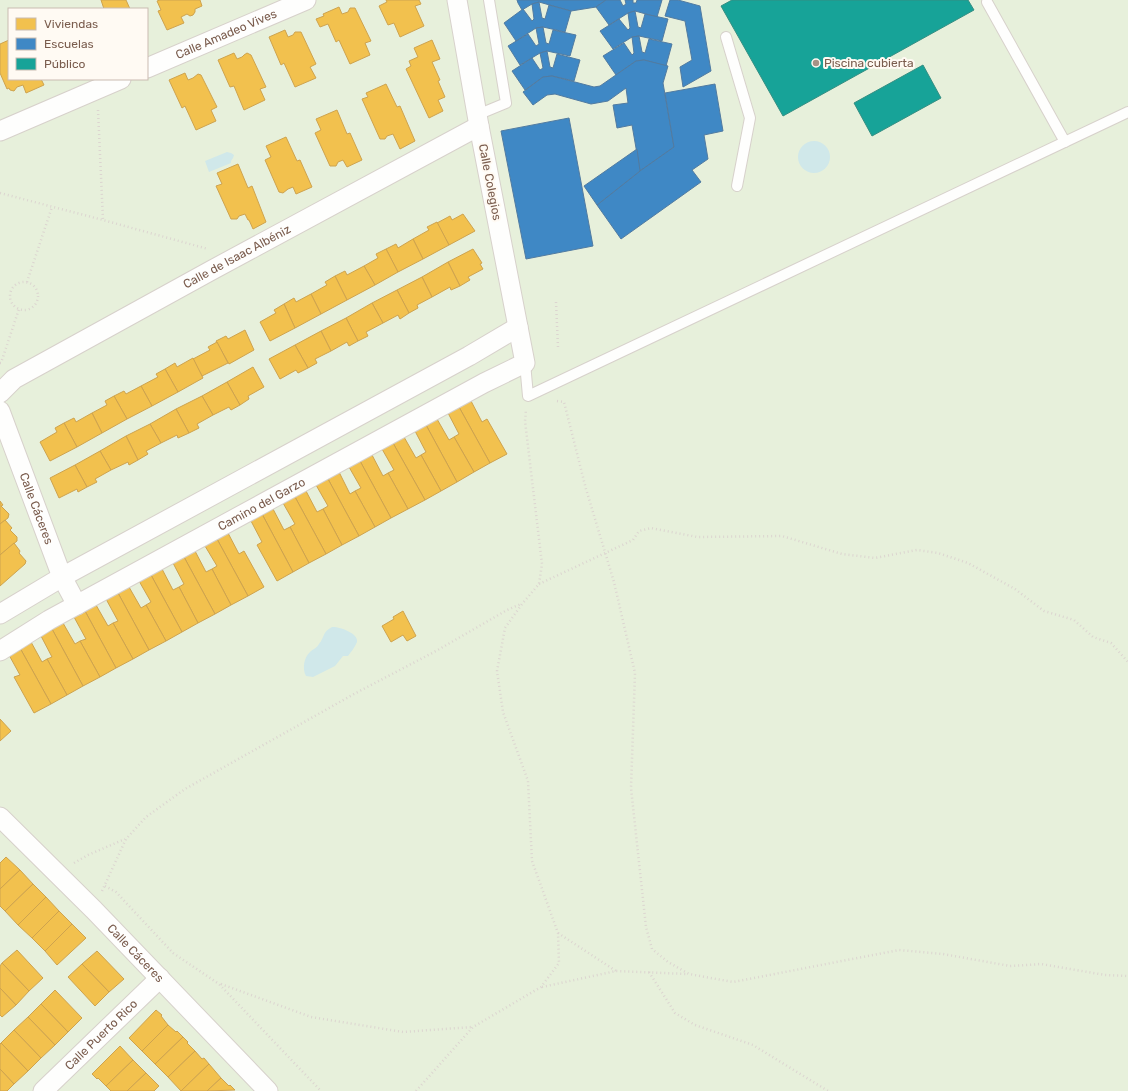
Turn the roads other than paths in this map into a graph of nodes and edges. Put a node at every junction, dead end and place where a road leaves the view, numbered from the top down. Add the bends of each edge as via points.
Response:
1 (306, 0) edge
2 (458, 0) edge
3 (489, 0) edge
4 (987, 2) dead end
5 (726, 37) dead end
6 (148, 68) edge
7 (119, 80) edge
8 (1128, 112) edge
9 (478, 120) junction
10 (0, 131) edge
11 (1065, 142) junction
12 (736, 186) dead end
13 (518, 327) junction
14 (525, 363) junction
15 (0, 393) edge
16 (0, 411) edge
17 (62, 577) junction
18 (76, 605) junction
19 (0, 614) edge
20 (0, 651) edge
21 (0, 817) edge
22 (160, 978) junction
23 (43, 1091) edge
24 (268, 1091) edge

1 - 6 street, Calle Amadeo Vives
2 - 9 street, Calle Colegios
3 - 9 lane via 506,103
4 - 11 lane
5 - 12 lane via 750,118
7 - 10 street
8 - 11 lane
9 - 13 street, Calle Colegios
9 - 15 street, Calle de Isaac Albéniz via 14,378
11 - 14 lane via 528,396
13 - 14 street, Calle Colegios
13 - 17 street via 470,356
14 - 18 street, Camino del Garzo
16 - 17 street, Calle Cáceres
17 - 18 street, Calle Cáceres
17 - 19 street
18 - 20 street, Camino del Garzo
21 - 22 street, Calle Cáceres
22 - 23 street, Calle Puerto Rico
22 - 24 street, Calle Cáceres

